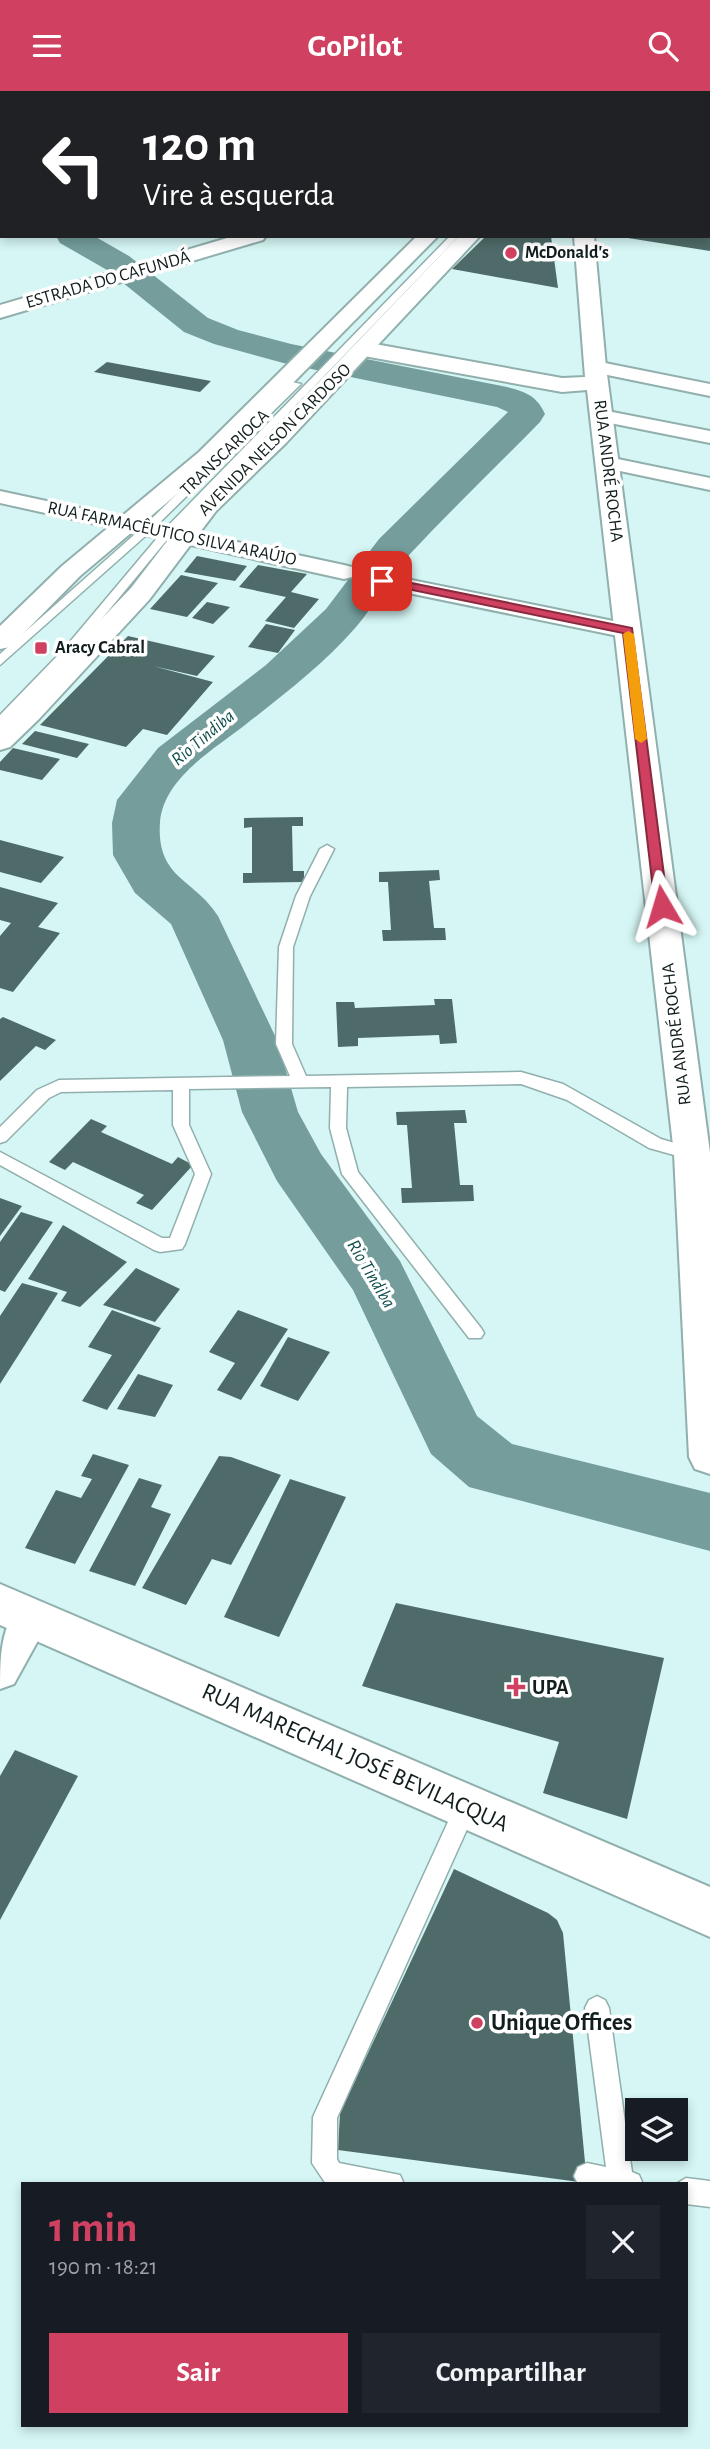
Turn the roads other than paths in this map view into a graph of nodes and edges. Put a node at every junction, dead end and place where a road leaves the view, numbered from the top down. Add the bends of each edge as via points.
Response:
1 (249, 238) edge
2 (426, 238) edge
3 (439, 238) edge
4 (453, 238) edge
5 (468, 238) edge
6 (584, 238) edge
7 (0, 311) edge
8 (331, 360) junction
9 (596, 375) junction
10 (710, 390) edge
11 (602, 416) junction
12 (710, 437) edge
13 (608, 463) junction
14 (710, 484) edge
15 (0, 497) edge
16 (157, 531) junction
17 (344, 572) dead end
18 (382, 581) dead end
19 (628, 631) junction
20 (0, 641) edge
21 (0, 661) edge
22 (0, 723) edge
23 (0, 741) edge
24 (327, 849) dead end
25 (339, 1082) junction
26 (181, 1083) junction
27 (293, 1084) junction
28 (0, 1137) edge
29 (692, 1154) junction
30 (0, 1158) edge
31 (475, 1333) dead end
32 (710, 1457) edge
33 (16, 1610) edge
34 (0, 1671) edge
35 (466, 1807) junction
36 (710, 1912) edge
37 (597, 2008) dead end
38 (587, 2176) dead end
39 (380, 2182) edge
40 (616, 2182) edge
41 (626, 2182) edge
42 (688, 2191) edge
43 (710, 2194) edge

1 - 7 main road, ESTRADA DO CAFUNDÁ
2 - 8 main road, AVENIDA NELSON CARDOSO
3 - 8 lane
4 - 8 lane
5 - 8 main road, AVENIDA NELSON CARDOSO
6 - 9 main road, RUA ANDRÉ ROCHA
8 - 9 main road via 562,385
8 - 16 main road, AVENIDA NELSON CARDOSO via 207,457
8 - 16 main road, AVENIDA NELSON CARDOSO via 207,506
9 - 10 street
9 - 11 main road, RUA ANDRÉ ROCHA
11 - 12 street
11 - 13 main road, RUA ANDRÉ ROCHA
13 - 14 street
13 - 19 main road, RUA ANDRÉ ROCHA
15 - 16 street, RUA FARMACÊUTICO SILVA ARAÚJO
16 - 17 street, RUA FARMACÊUTICO SILVA ARAÚJO
16 - 20 main road, AVENIDA NELSON CARDOSO via 71,571
16 - 21 lane
16 - 22 lane via 67,653
16 - 23 main road, AVENIDA NELSON CARDOSO via 140,594
18 - 19 street
19 - 29 main road, RUA ANDRÉ ROCHA
24 - 27 lane via 303,896 286,947 284,1044
25 - 27 lane
25 - 29 lane via 522,1077 548,1082 650,1142
25 - 31 lane via 338,1128 349,1174
26 - 27 lane
26 - 28 lane via 59,1086 50,1089
26 - 30 lane via 181,1125 203,1174 176,1244 160,1245
29 - 32 main road, RUA ANDRÉ ROCHA
33 - 34 street
33 - 35 main road, RUA MARECHAL JOSÉ BEVILACQUA
35 - 36 main road, RUA MARECHAL JOSÉ BEVILACQUA
35 - 39 lane via 325,2117 324,2163 332,2173
37 - 41 lane
38 - 40 lane
42 - 43 lane

